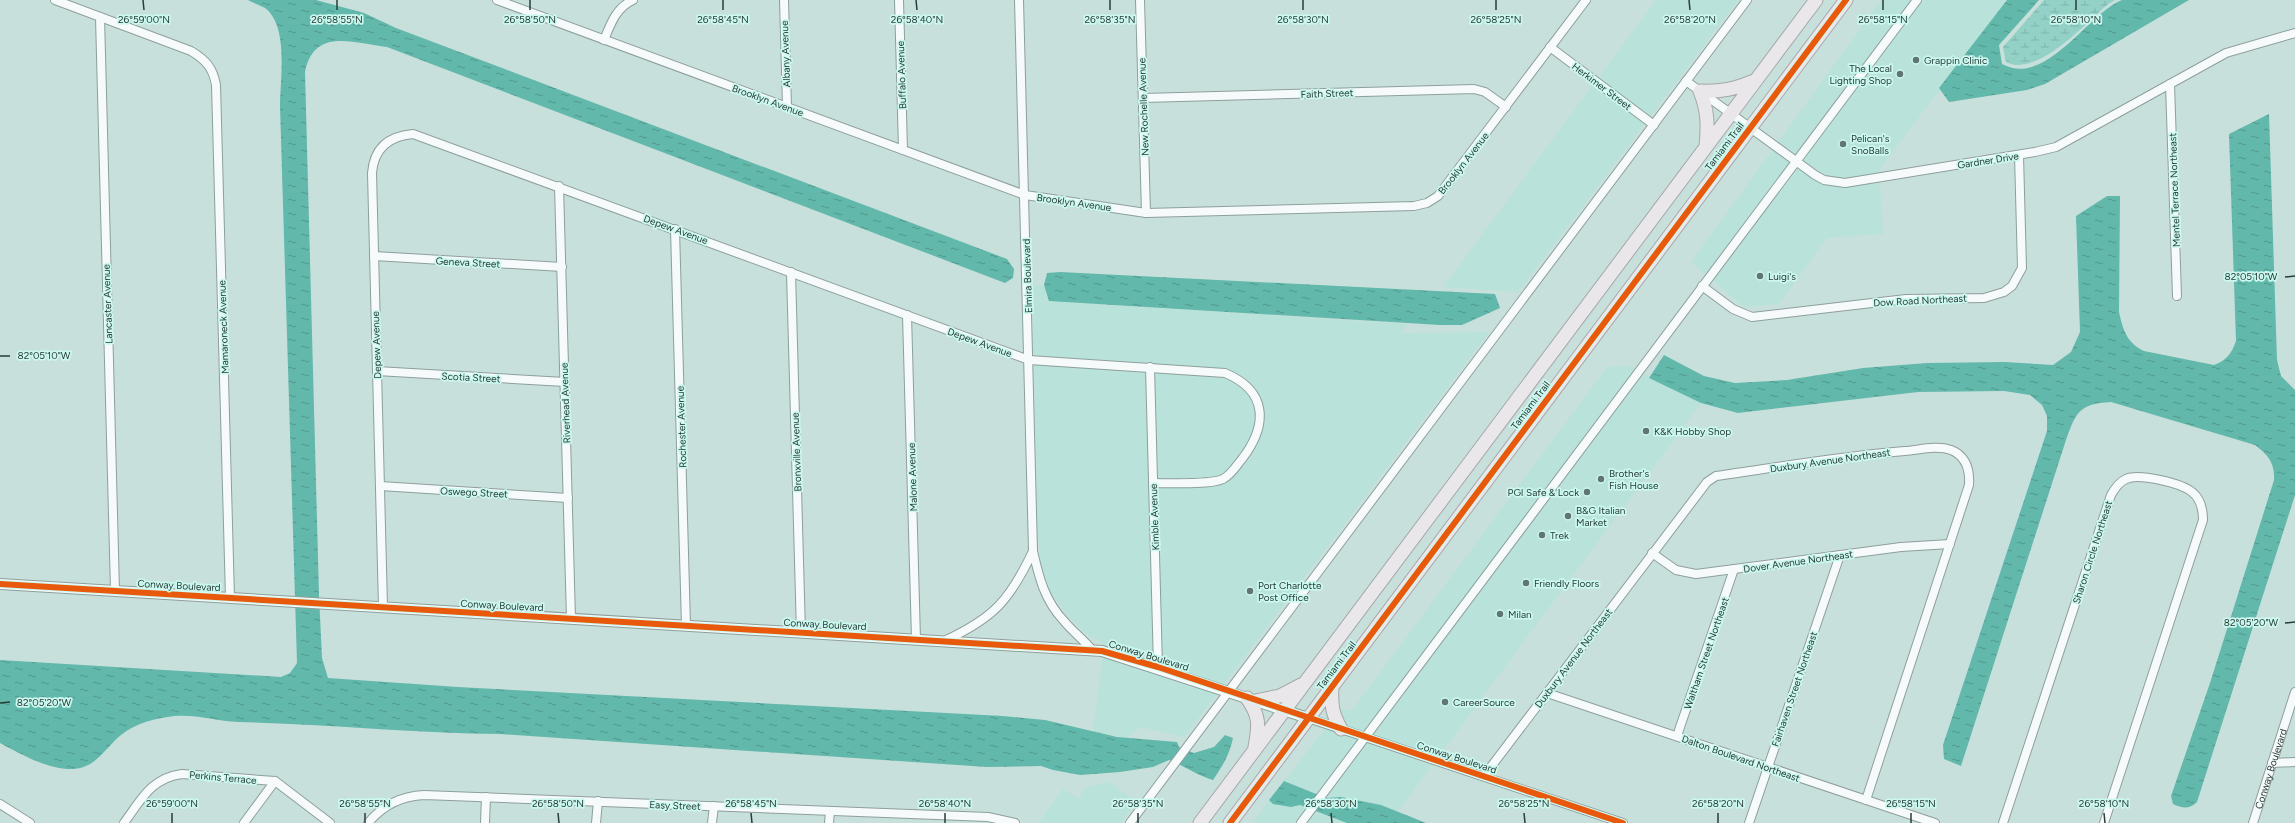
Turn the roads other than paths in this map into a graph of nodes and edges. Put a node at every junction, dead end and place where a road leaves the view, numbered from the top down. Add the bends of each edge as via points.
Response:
1 (54, 0) edge
2 (497, 0) edge
3 (633, 0) edge
4 (784, 0) edge
5 (899, 0) edge
6 (1019, 0) edge
7 (1140, 0) edge
8 (1586, 0) edge
9 (1747, 0) edge
10 (1816, 0) edge
11 (1846, 0) edge
12 (1917, 0) edge
13 (100, 17) junction
14 (2295, 33) edge
15 (604, 40) junction
16 (1550, 47) junction
17 (1756, 80) junction
18 (1686, 81) junction
19 (2170, 84) junction
20 (1700, 91) junction
21 (1143, 98) junction
22 (787, 107) junction
23 (1506, 107) junction
24 (1731, 113) junction
25 (1654, 125) junction
26 (1750, 128) junction
27 (1706, 147) junction
28 (903, 150) junction
29 (2019, 155) junction
30 (1796, 161) junction
31 (560, 186) junction
32 (1025, 195) junction
33 (1146, 213) junction
34 (675, 229) junction
35 (374, 256) junction
36 (562, 267) junction
37 (791, 272) junction
38 (1702, 286) junction
39 (2177, 296) dead end
40 (907, 315) junction
41 (1029, 360) junction
42 (1150, 367) junction
43 (377, 371) junction
44 (565, 382) junction
45 (1153, 483) junction
46 (380, 486) junction
47 (568, 498) junction
48 (1950, 544) junction
49 (1033, 551) junction
50 (1652, 553) junction
51 (1840, 555) junction
52 (1734, 569) junction
53 (0, 584) edge
54 (115, 591) junction
55 (230, 598) junction
56 (383, 607) junction
57 (571, 619) junction
58 (686, 626) junction
59 (801, 632) junction
60 (916, 640) junction
61 (944, 641) junction
62 (1092, 650) junction
63 (1158, 667) junction
64 (1304, 683) junction
65 (1332, 686) junction
66 (1230, 692) junction
67 (2295, 692) edge
68 (1547, 693) junction
69 (1251, 699) junction
70 (1284, 711) junction
71 (1308, 718) junction
72 (1341, 729) junction
73 (1678, 736) junction
74 (1365, 737) junction
75 (1255, 749) junction
76 (2295, 762) edge
77 (2272, 763) junction
78 (1768, 767) junction
79 (1484, 776) junction
80 (275, 781) junction
81 (486, 797) junction
82 (1866, 800) junction
83 (598, 801) junction
84 (0, 804) edge
85 (714, 806) junction
86 (830, 811) junction
87 (953, 819) edge
88 (30, 823) edge
89 (124, 823) edge
90 (244, 823) edge
91 (330, 823) edge
92 (368, 823) edge
93 (485, 823) edge
94 (596, 823) edge
95 (712, 823) edge
96 (829, 823) edge
97 (1015, 823) edge
98 (1130, 823) edge
99 (1200, 823) edge
100 (1230, 823) edge
101 (1301, 823) edge
102 (1623, 823) edge
103 (1749, 823) edge
104 (1935, 823) edge
105 (2003, 823) edge
106 (2104, 823) edge
107 (2253, 823) edge

1 - 13 street
2 - 15 street, Brooklyn Avenue
3 - 15 street via 616,13
4 - 22 street, Albany Avenue
5 - 28 street, Buffalo Avenue
6 - 32 street, Elmira Boulevard
7 - 21 street, New Rochelle Avenue
8 - 16 street, Brooklyn Avenue
9 - 18 street
10 - 17 main road, Tamiami Trail
11 - 26 main road, Tamiami Trail
12 - 30 street
13 - 54 street, Lancaster Avenue
13 - 55 street, Mamaroneck Avenue via 191,51 205,60 214,72
14 - 19 street, Gardner Drive via 2226,53
15 - 22 street, Brooklyn Avenue
16 - 23 street, Brooklyn Avenue
16 - 25 street, Herkimer Street
17 - 20 main road via 1728,91
17 - 24 main road, Tamiami Trail
18 - 20 street, Gardner Drive
18 - 25 street
19 - 29 street, Gardner Drive via 2065,143
19 - 39 street, Mentel Terrace Northeast
20 - 24 street, Gardner Drive
20 - 27 main road via 1707,108
21 - 23 street, Faith Street via 1474,89 1484,92
21 - 33 street, New Rochelle Avenue
22 - 28 street, Brooklyn Avenue
23 - 33 street, Brooklyn Avenue via 1438,196 1427,203 1414,206
24 - 26 street, Gardner Drive
24 - 27 main road, Tamiami Trail
25 - 66 street
26 - 30 street, Gardner Drive
26 - 65 main road, Tamiami Trail
27 - 64 main road, Tamiami Trail
28 - 32 street, Brooklyn Avenue
29 - 30 street, Gardner Drive via 1845,183 1824,180
29 - 38 street, Dow Road Northeast via 2022,268 2018,277 2004,292 1989,297 1906,299 1752,317 1733,309
30 - 38 street
31 - 34 street, Depew Avenue
31 - 35 street, Depew Avenue via 413,134 399,135 387,141 378,150 373,163
31 - 36 street, Riverhead Avenue
32 - 33 street, Brooklyn Avenue
32 - 41 street, Elmira Boulevard
34 - 37 street, Depew Avenue
34 - 58 street, Rochester Avenue
35 - 36 street, Geneva Street
35 - 43 street, Depew Avenue
36 - 44 street, Riverhead Avenue
37 - 40 street, Depew Avenue
37 - 59 street, Bronxville Avenue
38 - 74 street
40 - 41 street, Depew Avenue
40 - 60 street, Malone Avenue
41 - 42 street, Depew Avenue
41 - 49 street, Elmira Boulevard
42 - 45 street, Kimble Avenue
42 - 45 street, Depew Avenue via 1225,373 1247,386 1260,410 1257,436 1231,474 1212,482
43 - 44 street, Scotia Street
43 - 46 street, Depew Avenue
44 - 47 street, Riverhead Avenue
45 - 63 street, Kimble Avenue
46 - 47 street, Oswego Street
46 - 56 street, Depew Avenue
47 - 57 street, Riverhead Avenue
48 - 50 street, Duxbury Avenue Northeast via 1970,474 1967,464 1960,455 1951,450 1940,449 1888,452 1716,476 1700,489
48 - 51 street, Dover Avenue Northeast
48 - 82 street, Duxbury Avenue Northeast
49 - 61 street, Elmira Boulevard via 1016,586 1003,603 974,626
49 - 62 street, Elmira Boulevard via 1040,583 1050,604
50 - 52 street, Dover Avenue Northeast via 1686,573
50 - 68 street, Duxbury Avenue Northeast
51 - 52 street, Dover Avenue Northeast
51 - 78 street, Fairhaven Street Northeast
52 - 73 street, Waltham Street Northeast
53 - 54 street, Conway Boulevard
54 - 55 street, Conway Boulevard
55 - 56 street, Conway Boulevard
56 - 57 street, Conway Boulevard
57 - 58 street, Conway Boulevard
58 - 59 street, Conway Boulevard
59 - 60 street, Conway Boulevard
60 - 61 street, Conway Boulevard
61 - 62 street, Conway Boulevard
62 - 63 street, Conway Boulevard
63 - 66 street, Conway Boulevard
64 - 69 main road via 1280,696
64 - 70 main road, Tamiami Trail
65 - 71 main road, Tamiami Trail
65 - 72 main road via 1333,716
66 - 69 street, Conway Boulevard
66 - 98 street
67 - 77 street, Conway Boulevard
68 - 73 street, Dalton Boulevard Northeast
68 - 79 street, Duxbury Avenue Northeast
69 - 70 street, Conway Boulevard
69 - 75 main road via 1258,719
70 - 71 street, Conway Boulevard
70 - 75 main road, Tamiami Trail
71 - 72 street, Conway Boulevard
71 - 100 main road, Tamiami Trail
72 - 74 street, Conway Boulevard
73 - 78 street, Dalton Boulevard Northeast
74 - 79 street, Conway Boulevard
74 - 101 street
75 - 99 main road, Tamiami Trail
76 - 77 street
77 - 107 street, Conway Boulevard
78 - 82 street, Dalton Boulevard Northeast
78 - 103 street, Fairhaven Street Northeast
79 - 102 street, Conway Boulevard
80 - 89 street, Perkins Terrace via 169,775 157,781
80 - 90 street
80 - 91 street
81 - 83 street, Easy Street
81 - 92 street, Easy Street via 424,795 403,798 384,806
81 - 93 street
82 - 104 street, Dalton Boulevard Northeast
83 - 85 street, Easy Street
83 - 94 street
84 - 88 street
85 - 86 street, Easy Street
85 - 95 street
86 - 87 street, Easy Street
86 - 96 street
87 - 97 street, Easy Street via 1000,818
105 - 106 street, Sharon Circle Northeast via 2111,495 2116,486 2125,480 2135,476 2145,477 2183,487 2192,492 2203,510 2203,520

